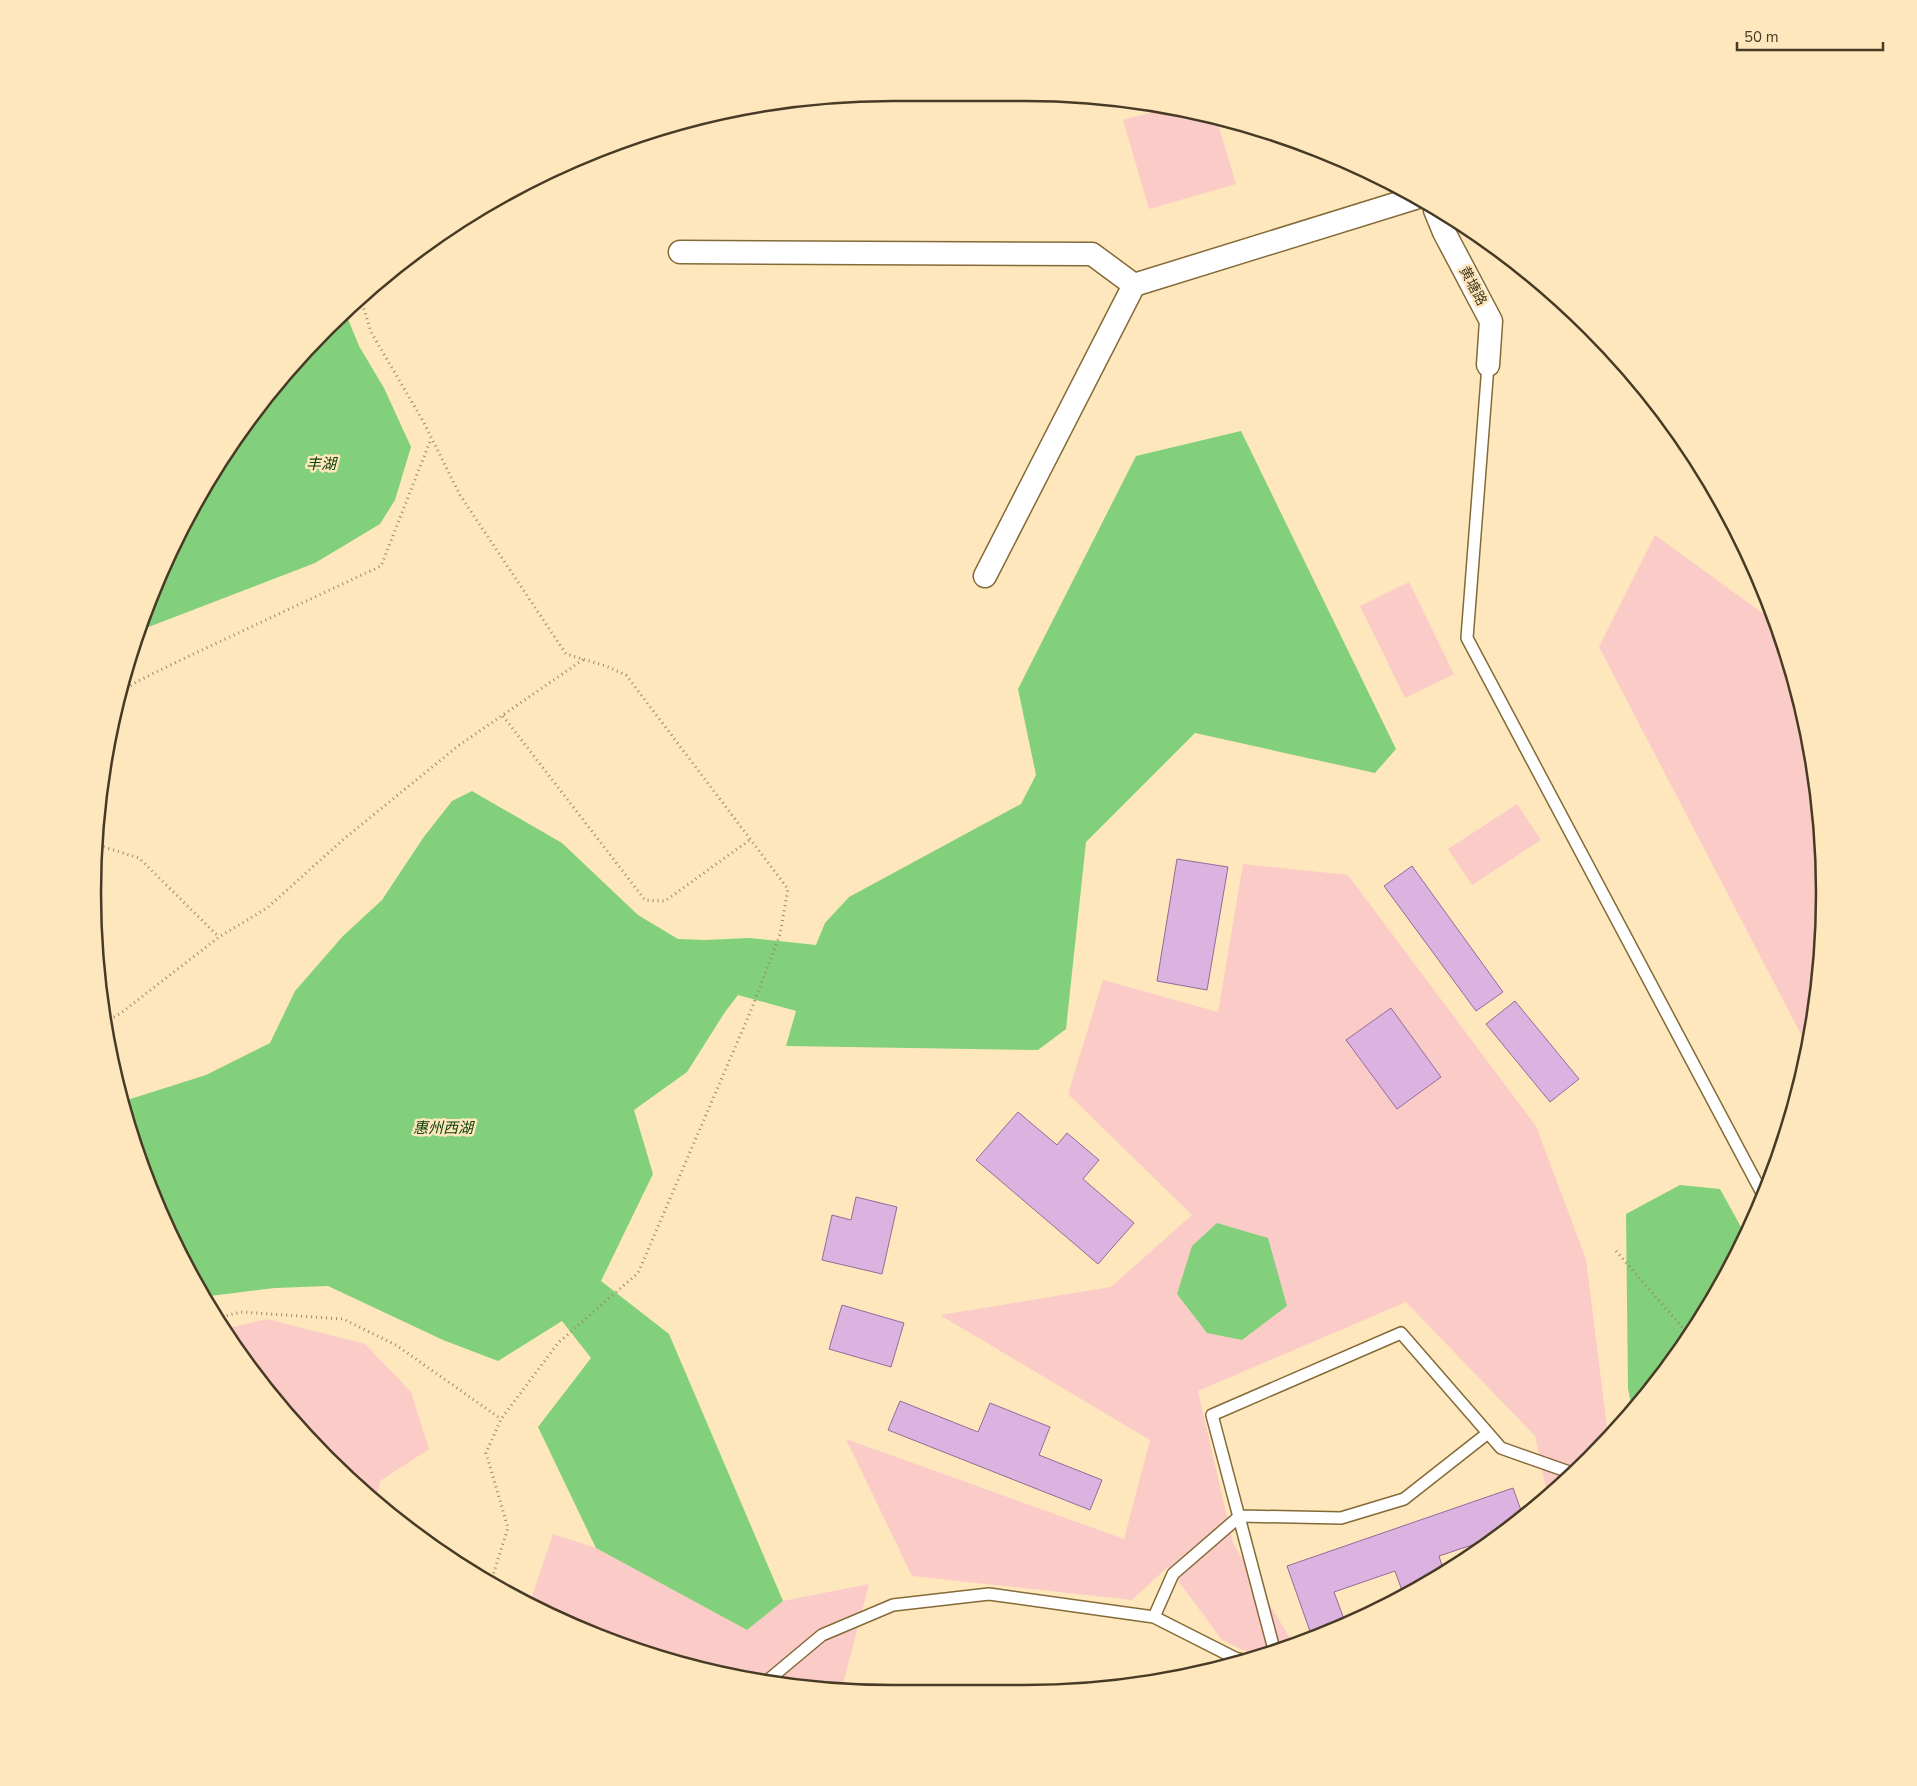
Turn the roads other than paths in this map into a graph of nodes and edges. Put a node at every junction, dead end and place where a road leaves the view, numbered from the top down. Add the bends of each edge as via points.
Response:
1 (1407, 200) edge
2 (1439, 219) edge
3 (680, 252) dead end
4 (1134, 285) junction
5 (1488, 365) joint
6 (985, 576) dead end
7 (1759, 1187) edge
8 (1488, 1433) junction
9 (1565, 1471) edge
10 (1240, 1516) junction
11 (1154, 1617) junction
12 (1272, 1645) edge
13 (1233, 1657) edge
14 (774, 1675) edge

1 - 4 street
2 - 5 street, 黄塘路 via 1492,321
3 - 4 street via 1092,254
4 - 6 street
5 - 7 lane via 1467,638
8 - 9 lane via 1501,1448
8 - 10 lane via 1404,1499 1341,1518
8 - 10 lane via 1402,1333 1212,1415
10 - 11 lane via 1173,1574
10 - 12 lane
11 - 13 lane
11 - 14 lane via 990,1594 892,1605 822,1634

